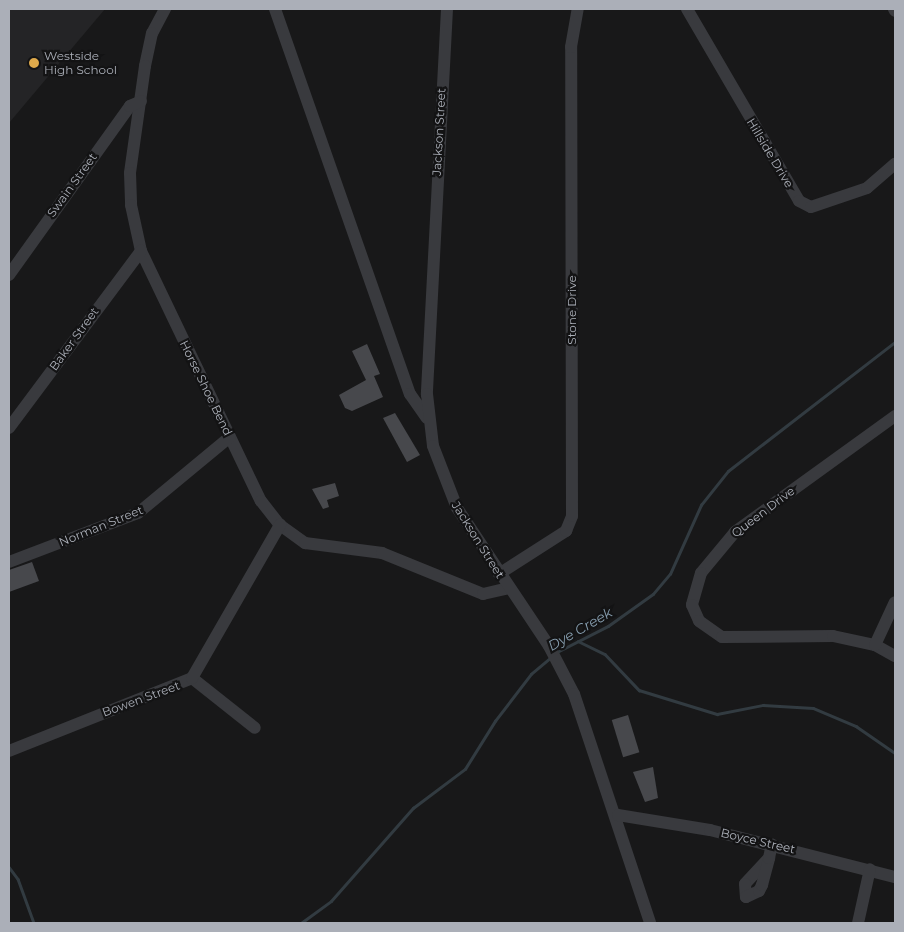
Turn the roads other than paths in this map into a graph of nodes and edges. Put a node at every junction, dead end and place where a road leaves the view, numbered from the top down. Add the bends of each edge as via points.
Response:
1 (165, 9) edge
2 (275, 9) edge
3 (447, 9) edge
4 (578, 9) edge
5 (687, 9) edge
6 (140, 101) junction
7 (895, 164) edge
8 (141, 251) junction
9 (9, 275) edge
10 (895, 416) edge
11 (427, 418) junction
12 (9, 428) edge
13 (230, 437) junction
14 (280, 525) junction
15 (9, 562) edge
16 (499, 574) junction
17 (509, 588) junction
18 (895, 602) edge
19 (875, 645) junction
20 (895, 656) edge
21 (192, 678) junction
22 (255, 728) dead end
23 (9, 751) edge
24 (618, 815) junction
25 (772, 844) junction
26 (769, 858) dead end
27 (870, 869) junction
28 (895, 878) edge
29 (650, 923) edge
30 (858, 923) edge

1 - 6 street, Horse Shoe Bend via 152,33
2 - 11 street via 410,394
3 - 11 street, Jackson Street
4 - 16 street, Stone Drive via 572,48 572,516 566,531
5 - 7 street, Hillside Drive via 799,201 811,207 867,188
6 - 8 street, Horse Shoe Bend via 130,173 131,205
6 - 9 street, Swain Street via 130,106
8 - 12 street, Baker Street
8 - 13 street, Horse Shoe Bend
10 - 19 street, Queen Drive via 735,532 701,573 692,606 699,621 722,637 833,636
11 - 16 street, Jackson Street via 441,472 457,508
13 - 14 street, Horse Shoe Bend via 261,501
13 - 15 street, Norman Street via 138,514
14 - 17 street, Horse Shoe Bend via 305,543 382,553 483,594
14 - 21 street, Bowen Street
16 - 17 street, Jackson Street
17 - 24 street, Jackson Street via 564,671
18 - 19 street
19 - 20 street, Queen Drive
21 - 22 street
21 - 23 street, Bowen Street
24 - 25 street, Boyce Street
24 - 29 street, Jackson Street
25 - 26 street
25 - 27 street, Boyce Street
27 - 28 street, Boyce Street
27 - 30 street

